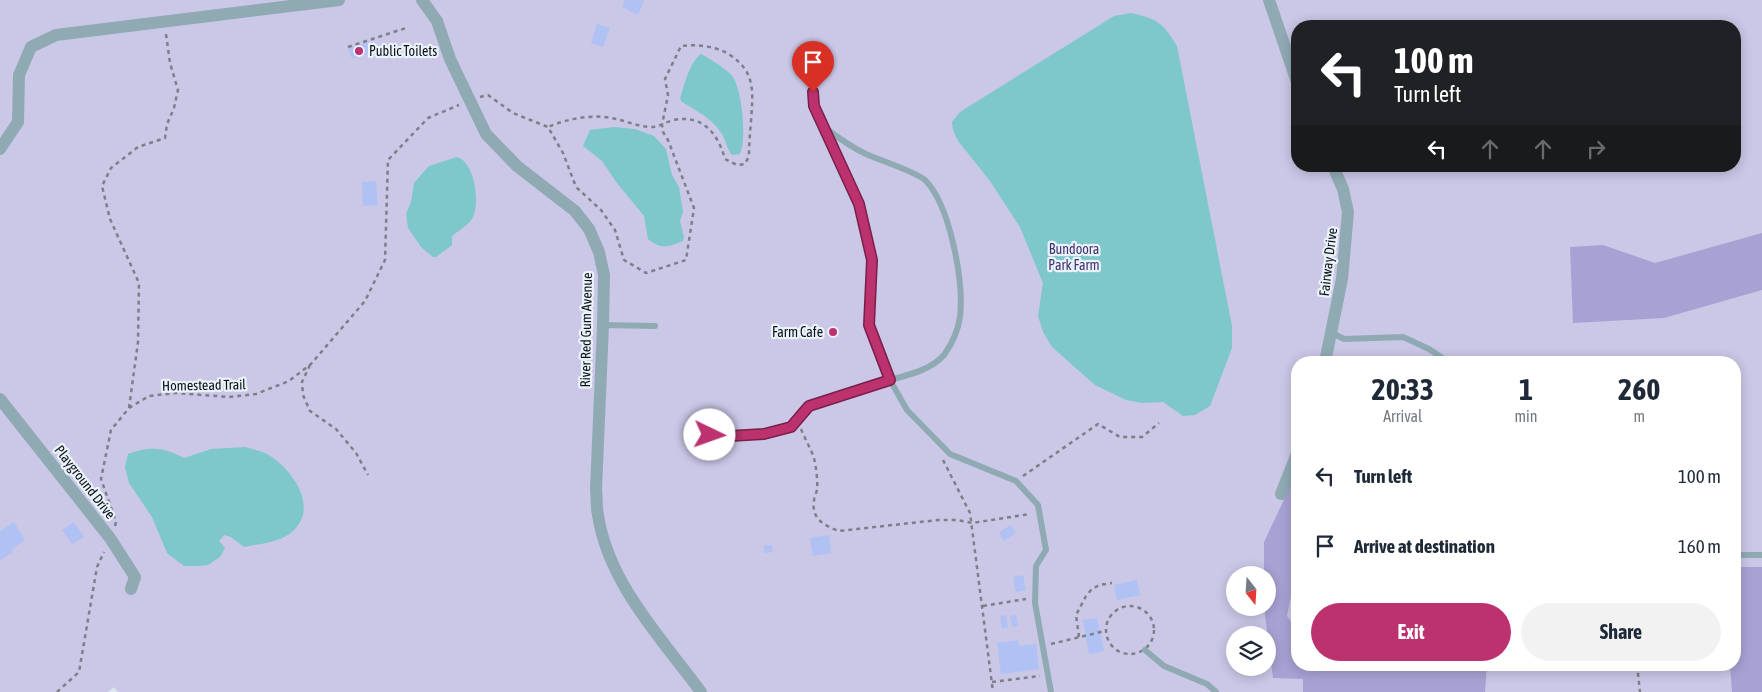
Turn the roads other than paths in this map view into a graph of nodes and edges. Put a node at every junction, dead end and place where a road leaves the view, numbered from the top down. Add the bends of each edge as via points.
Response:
1 (339, 0) edge
2 (422, 0) edge
3 (1269, 0) edge
4 (1291, 64) edge
5 (812, 77) dead end
6 (824, 127) junction
7 (0, 149) edge
8 (1336, 172) edge
9 (604, 325) junction
10 (655, 326) dead end
11 (1332, 333) junction
12 (1326, 356) edge
13 (1440, 356) edge
14 (890, 380) junction
15 (0, 399) edge
16 (710, 435) dead end
17 (1291, 469) edge
18 (1281, 494) dead end
19 (1741, 554) edge
20 (1762, 555) edge
21 (131, 589) dead end
22 (1144, 650) road end
23 (701, 692) edge
24 (1051, 692) edge
25 (1216, 692) edge

1 - 7 street via 56,35 31,47 19,75 18,122
2 - 9 street, River Red Gum Avenue via 436,21 450,59 486,134 516,166 575,211 589,229 604,275
3 - 4 street
5 - 6 lane via 814,106
6 - 14 lane via 859,204 872,260 869,325
6 - 14 lane via 864,153 923,178 933,189 948,224 959,279 960,317 954,340 933,365
8 - 11 street, Fairway Drive via 1348,212 1342,279
9 - 10 lane
9 - 23 street, River Red Gum Avenue via 596,488 598,516 610,560 628,595
11 - 12 street, Fairway Drive
11 - 13 lane via 1344,339 1404,337
14 - 16 lane via 809,406 791,427 764,434
14 - 24 lane via 907,410 950,454 1016,481 1038,506 1046,550 1036,566 1035,597
15 - 21 street, Playground Drive via 110,538 135,577
17 - 18 street
19 - 20 lane
22 - 25 lane via 1164,666 1207,684

